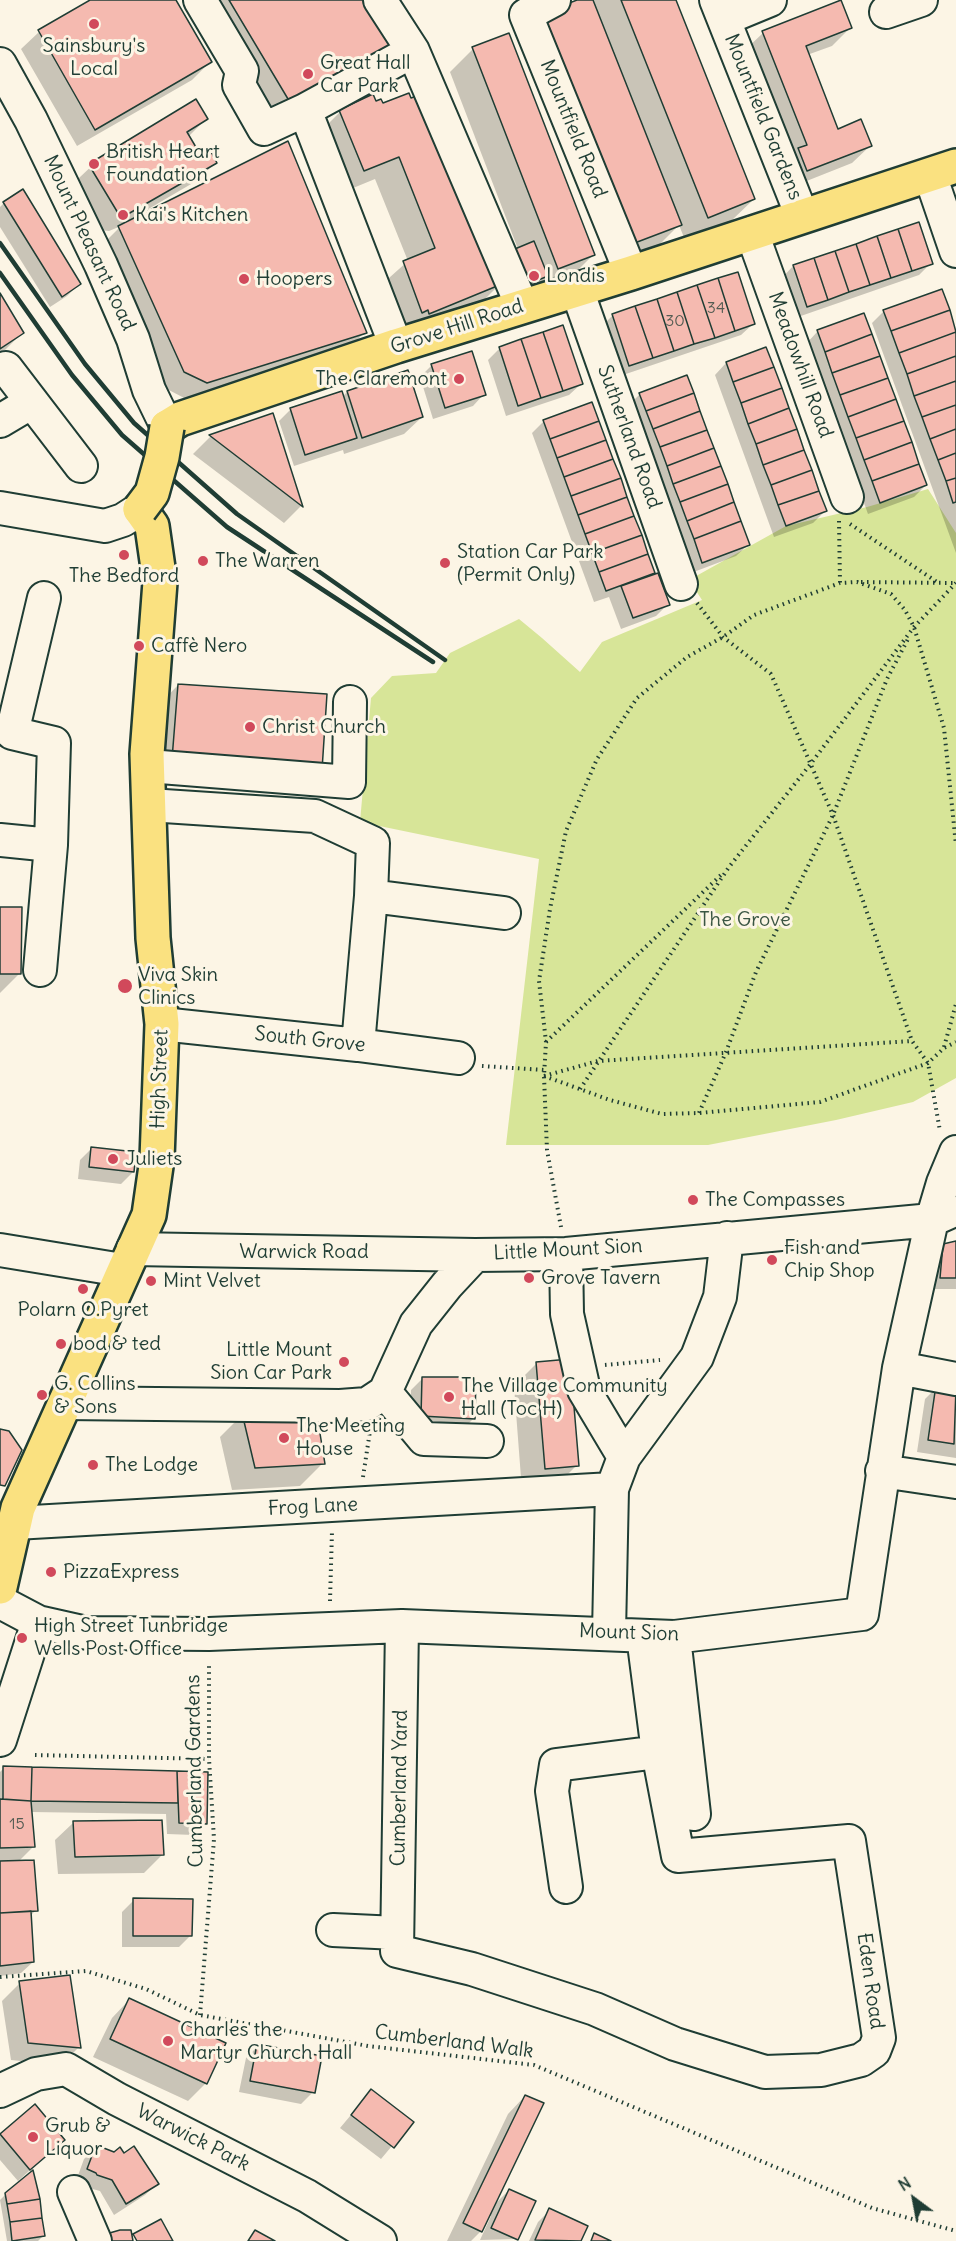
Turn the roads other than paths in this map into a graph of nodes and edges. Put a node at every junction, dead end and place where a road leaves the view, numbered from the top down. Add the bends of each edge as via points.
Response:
1 (200, 0) edge
2 (380, 0) edge
3 (554, 0) edge
4 (770, 0) edge
5 (921, 0) edge
6 (720, 9) edge
7 (886, 12) dead end
8 (413, 51) junction
9 (0, 64) edge
10 (305, 110) junction
11 (943, 171) edge
12 (802, 216) junction
13 (752, 233) junction
14 (956, 251) edge
15 (631, 273) junction
16 (577, 290) junction
17 (522, 306) junction
18 (396, 346) junction
19 (6, 368) dead end
20 (32, 402) junction
21 (0, 421) edge
22 (166, 427) junction
23 (81, 466) dead end
24 (847, 497) dead end
25 (0, 508) edge
26 (140, 509) junction
27 (681, 584) road end
28 (44, 598) dead end
29 (350, 702) dead end
30 (148, 766) junction
31 (149, 805) junction
32 (0, 840) edge
33 (51, 845) junction
34 (372, 896) junction
35 (504, 913) dead end
36 (40, 970) dead end
37 (162, 1024) junction
38 (358, 1045) junction
39 (458, 1058) dead end
40 (955, 1154) edge
41 (944, 1214) edge
42 (727, 1239) junction
43 (0, 1250) edge
44 (566, 1254) junction
45 (475, 1255) junction
46 (128, 1259) junction
47 (899, 1368) junction
48 (956, 1379) edge
49 (380, 1396) junction
50 (65, 1403) junction
51 (487, 1441) dead end
52 (624, 1458) junction
53 (882, 1471) junction
54 (956, 1482) edge
55 (612, 1489) junction
56 (11, 1512) edge
57 (0, 1587) edge
58 (0, 1602) edge
59 (38, 1622) junction
60 (402, 1626) junction
61 (609, 1633) junction
62 (643, 1636) junction
63 (674, 1637) junction
64 (0, 1740) edge
65 (658, 1752) junction
66 (694, 1814) dead end
67 (566, 1887) dead end
68 (333, 1930) dead end
69 (397, 1942) junction
70 (0, 2091) edge
71 (74, 2192) dead end
72 (95, 2241) edge
73 (380, 2241) edge

1 - 10 street via 242,71 239,85 264,129
2 - 8 street
3 - 15 street, Mountfield Road via 526,15
4 - 6 street, Mountfield Gardens
5 - 7 street
6 - 12 street, Mountfield Gardens
8 - 10 street
8 - 17 street
9 - 22 street, Mount Pleasant Road via 101,265
10 - 18 street
11 - 12 main road, Grove Hill Road
11 - 14 street
12 - 13 main road, Grove Hill Road
13 - 15 main road, Grove Hill Road
13 - 24 street, Meadowhill Road
15 - 16 main road, Grove Hill Road
16 - 17 main road, Grove Hill Road
16 - 27 street, Sutherland Road
17 - 18 main road, Grove Hill Road
18 - 22 main road, Grove Hill Road
19 - 20 street
20 - 21 street
20 - 23 street
22 - 26 main road, bridge via 152,493
25 - 26 street via 105,526
26 - 30 main road, High Street via 152,526 160,582
28 - 33 street via 12,733 54,743
29 - 30 street via 349,782
30 - 31 main road, High Street
31 - 34 street via 315,816 373,843
31 - 37 main road, High Street via 153,938
32 - 33 street
33 - 36 street
34 - 35 street
34 - 38 street
37 - 38 street, South Grove
37 - 46 main road, High Street via 158,1159 148,1215
38 - 39 street, South Grove
40 - 41 street, Mount Sion via 943,1183
41 - 42 street, Little Mount Sion
41 - 47 street, Mount Sion
42 - 44 street, Little Mount Sion
42 - 52 street via 720,1297 697,1357
43 - 46 street, Warwick Road
44 - 45 street, Little Mount Sion
44 - 52 street via 567,1314 584,1390
45 - 46 street, Warwick Road
45 - 49 street, Little Mount Sion via 416,1324
46 - 50 main road, High Street
47 - 48 street
47 - 53 street, Mount Sion
49 - 50 street via 367,1404 340,1406
49 - 51 street via 424,1439
50 - 56 main road, High Street
52 - 55 street
53 - 54 street
53 - 63 street, Mount Sion via 862,1614
55 - 56 street, Frog Lane via 345,1505
55 - 61 street
56 - 57 main road, High Street
58 - 59 street, Mount Sion
59 - 60 street, Mount Sion via 87,1633 209,1634
59 - 64 street
60 - 61 street, Mount Sion
60 - 69 street, Cumberland Yard
61 - 62 street, Mount Sion
62 - 63 street, Mount Sion
62 - 65 street, Eden Road
63 - 66 street
65 - 67 street via 556,1765 552,1791
65 - 69 street, Eden Road via 678,1856 849,1840 879,2038 874,2051 861,2060 821,2070 765,2072 675,2044 584,2006
68 - 69 street
70 - 73 street, Warwick Park via 36,2074 66,2069 307,2196
71 - 72 street

